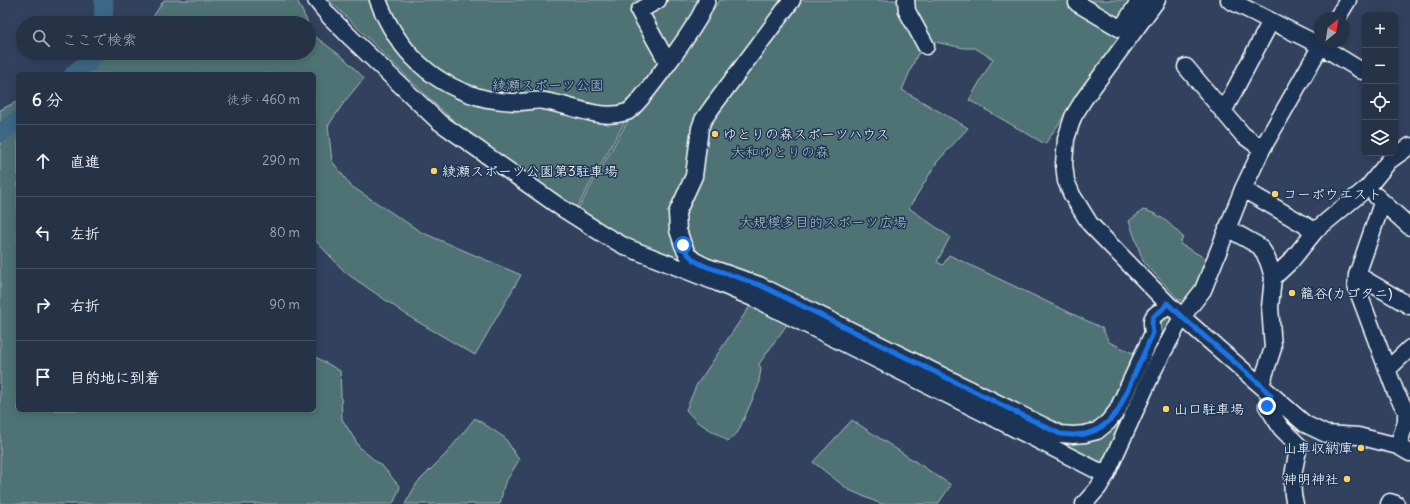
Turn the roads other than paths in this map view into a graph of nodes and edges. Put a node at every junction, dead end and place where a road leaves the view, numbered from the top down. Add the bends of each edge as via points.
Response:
1 (316, 0) edge
2 (378, 0) edge
3 (658, 0) edge
4 (707, 0) edge
5 (792, 0) edge
6 (906, 0) edge
7 (1079, 0) edge
8 (1140, 0) edge
9 (1157, 0) edge
10 (1229, 0) edge
11 (1348, 0) edge
12 (1341, 12) edge
13 (1271, 21) junction
14 (1121, 29) junction
15 (1314, 40) edge
16 (926, 46) dead end
17 (1320, 48) edge
18 (1328, 48) edge
19 (668, 63) junction
20 (1186, 67) dead end
21 (1362, 71) dead end
22 (1076, 93) dead end
23 (1223, 112) junction
24 (1410, 146) edge
25 (1262, 149) junction
26 (1368, 187) junction
27 (1243, 188) junction
28 (1382, 203) junction
29 (1410, 227) edge
30 (1227, 228) junction
31 (1315, 231) junction
32 (1356, 275) junction
33 (1273, 278) junction
34 (1167, 303) junction
35 (1410, 306) edge
36 (1182, 317) junction
37 (1410, 348) edge
38 (1387, 370) junction
39 (1266, 390) junction
40 (1404, 450) edge
41 (1106, 475) junction
42 (1084, 504) edge
43 (1295, 504) edge
44 (1389, 504) edge
45 (1396, 504) edge

1 - 41 street via 350,38 438,121 560,207 606,236 626,247 755,299
2 - 19 street via 390,26 406,50 428,72 452,87 487,98 521,102 542,100 606,115 628,112
3 - 19 street via 639,11
4 - 19 street via 696,24
5 - 34 street via 713,106 700,128 694,176 677,213 678,230 683,245 695,261 760,285 1060,434 1073,435 1097,430 1118,411 1153,333 1151,322 1155,314 1163,310
6 - 16 street via 907,11
7 - 14 street via 1077,3
8 - 14 street
9 - 34 street via 1073,117 1066,139 1064,164 1066,181 1072,195 1090,224
10 - 13 street
11 - 12 street
13 - 15 street
13 - 23 street
14 - 22 street
17 - 25 street
18 - 21 street
20 - 23 street
23 - 25 street via 1243,135
24 - 26 street via 1389,161
25 - 27 street
26 - 28 street
26 - 31 street
27 - 30 street
27 - 31 street
28 - 29 street
28 - 32 street
30 - 33 street via 1263,250
30 - 36 street via 1202,290
31 - 33 street
32 - 35 street
32 - 38 street via 1356,286
33 - 39 street via 1270,307 1273,348
34 - 36 street
36 - 39 street
36 - 41 street via 1154,369
37 - 38 street
38 - 40 street via 1406,411
39 - 40 street via 1305,424 1326,434 1358,436
39 - 43 street via 1267,406 1281,428 1299,446 1292,482
41 - 42 street
44 - 45 street

